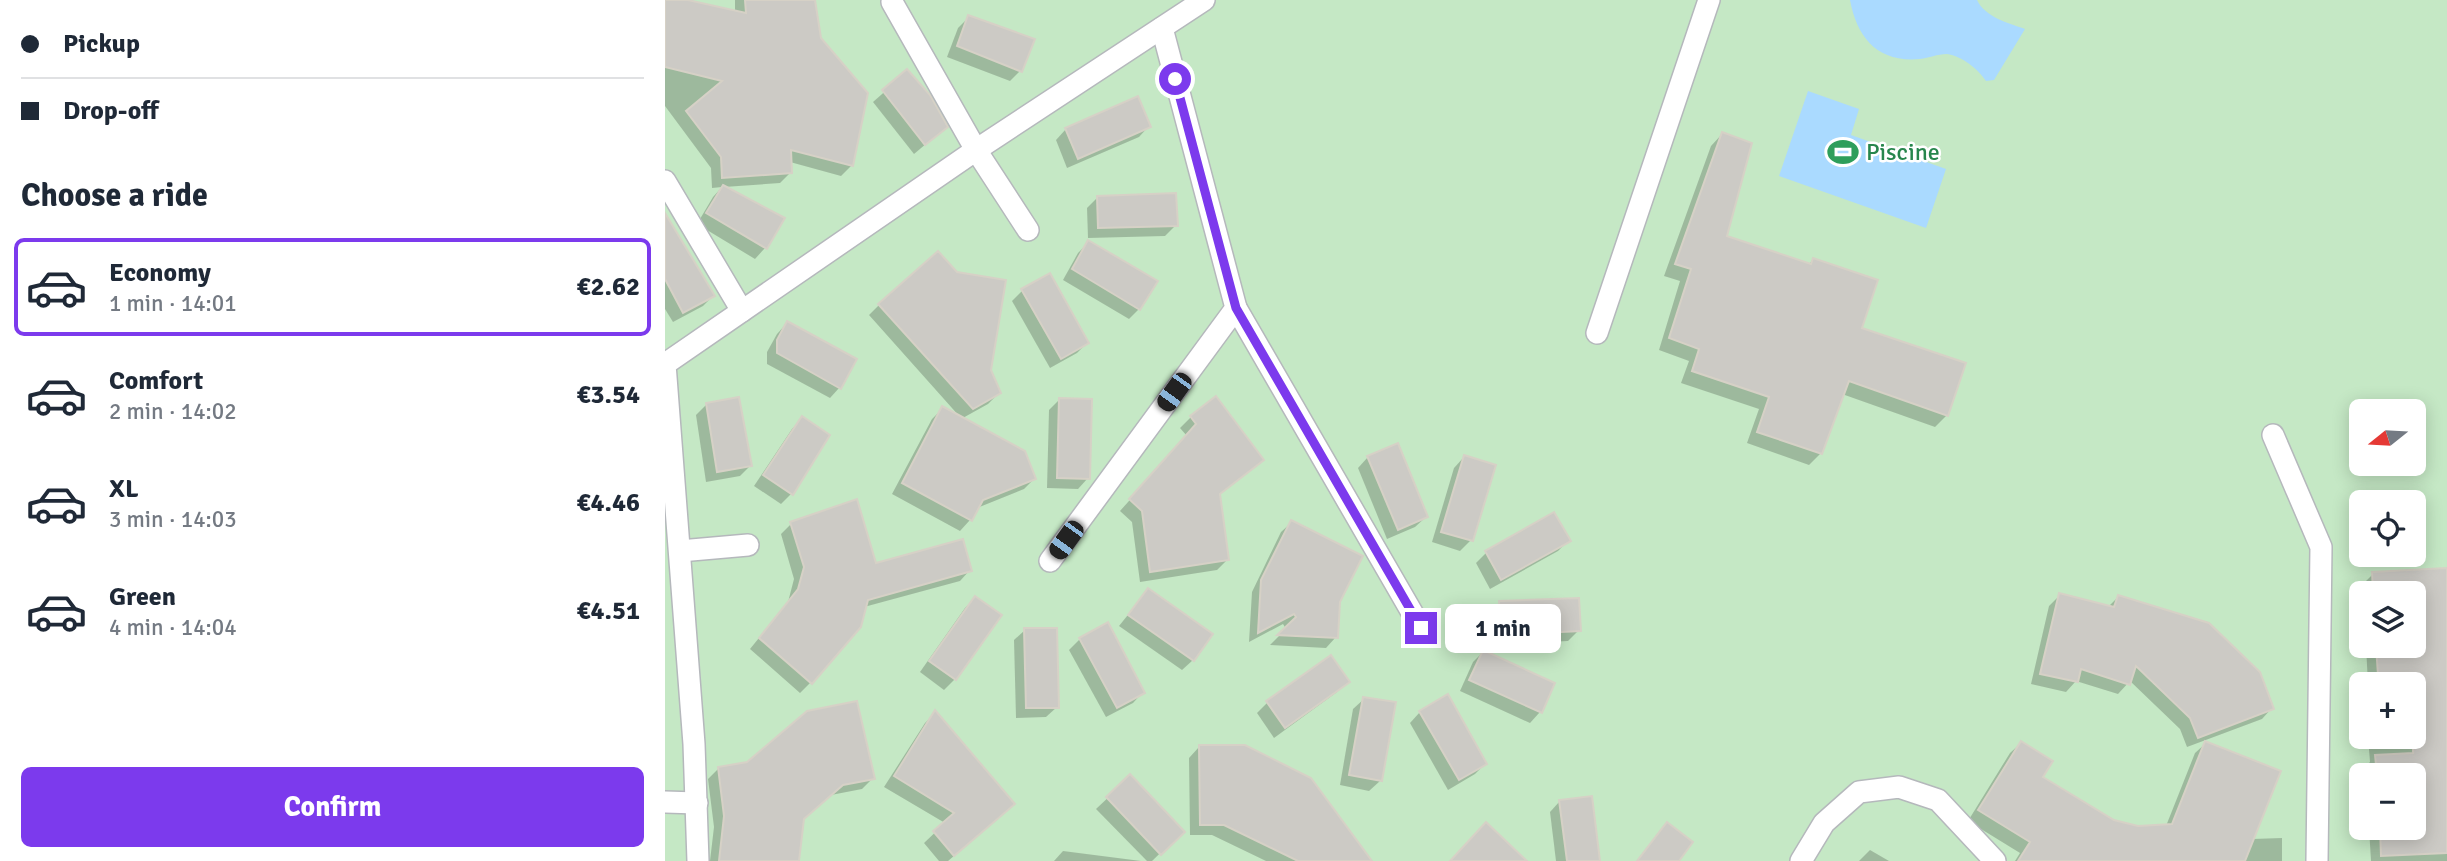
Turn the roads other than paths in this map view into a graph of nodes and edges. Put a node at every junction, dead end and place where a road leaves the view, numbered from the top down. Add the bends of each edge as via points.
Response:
1 (1204, 0) edge
2 (1709, 0) edge
3 (892, 2) dead end
4 (1162, 28) junction
5 (976, 150) junction
6 (665, 181) edge
7 (1028, 230) dead end
8 (1236, 308) junction
9 (742, 311) junction
10 (1597, 333) dead end
11 (665, 364) edge
12 (2273, 435) dead end
13 (748, 545) dead end
14 (680, 551) junction
15 (1050, 561) dead end
16 (674, 594) edge
17 (1421, 628) dead end
18 (665, 802) edge
19 (697, 803) junction
20 (698, 861) edge
21 (1801, 861) edge
22 (1995, 861) edge
23 (2317, 861) edge

1 - 4 lane
2 - 10 lane
3 - 5 lane
4 - 5 lane
4 - 8 lane
5 - 7 lane
5 - 9 lane
6 - 9 lane
8 - 15 lane
8 - 17 lane
9 - 11 lane
11 - 14 lane
12 - 23 lane via 2321,547
13 - 14 lane
14 - 16 lane
16 - 19 lane
18 - 19 lane
19 - 20 lane
21 - 22 lane via 1824,823 1860,792 1899,787 1938,800

